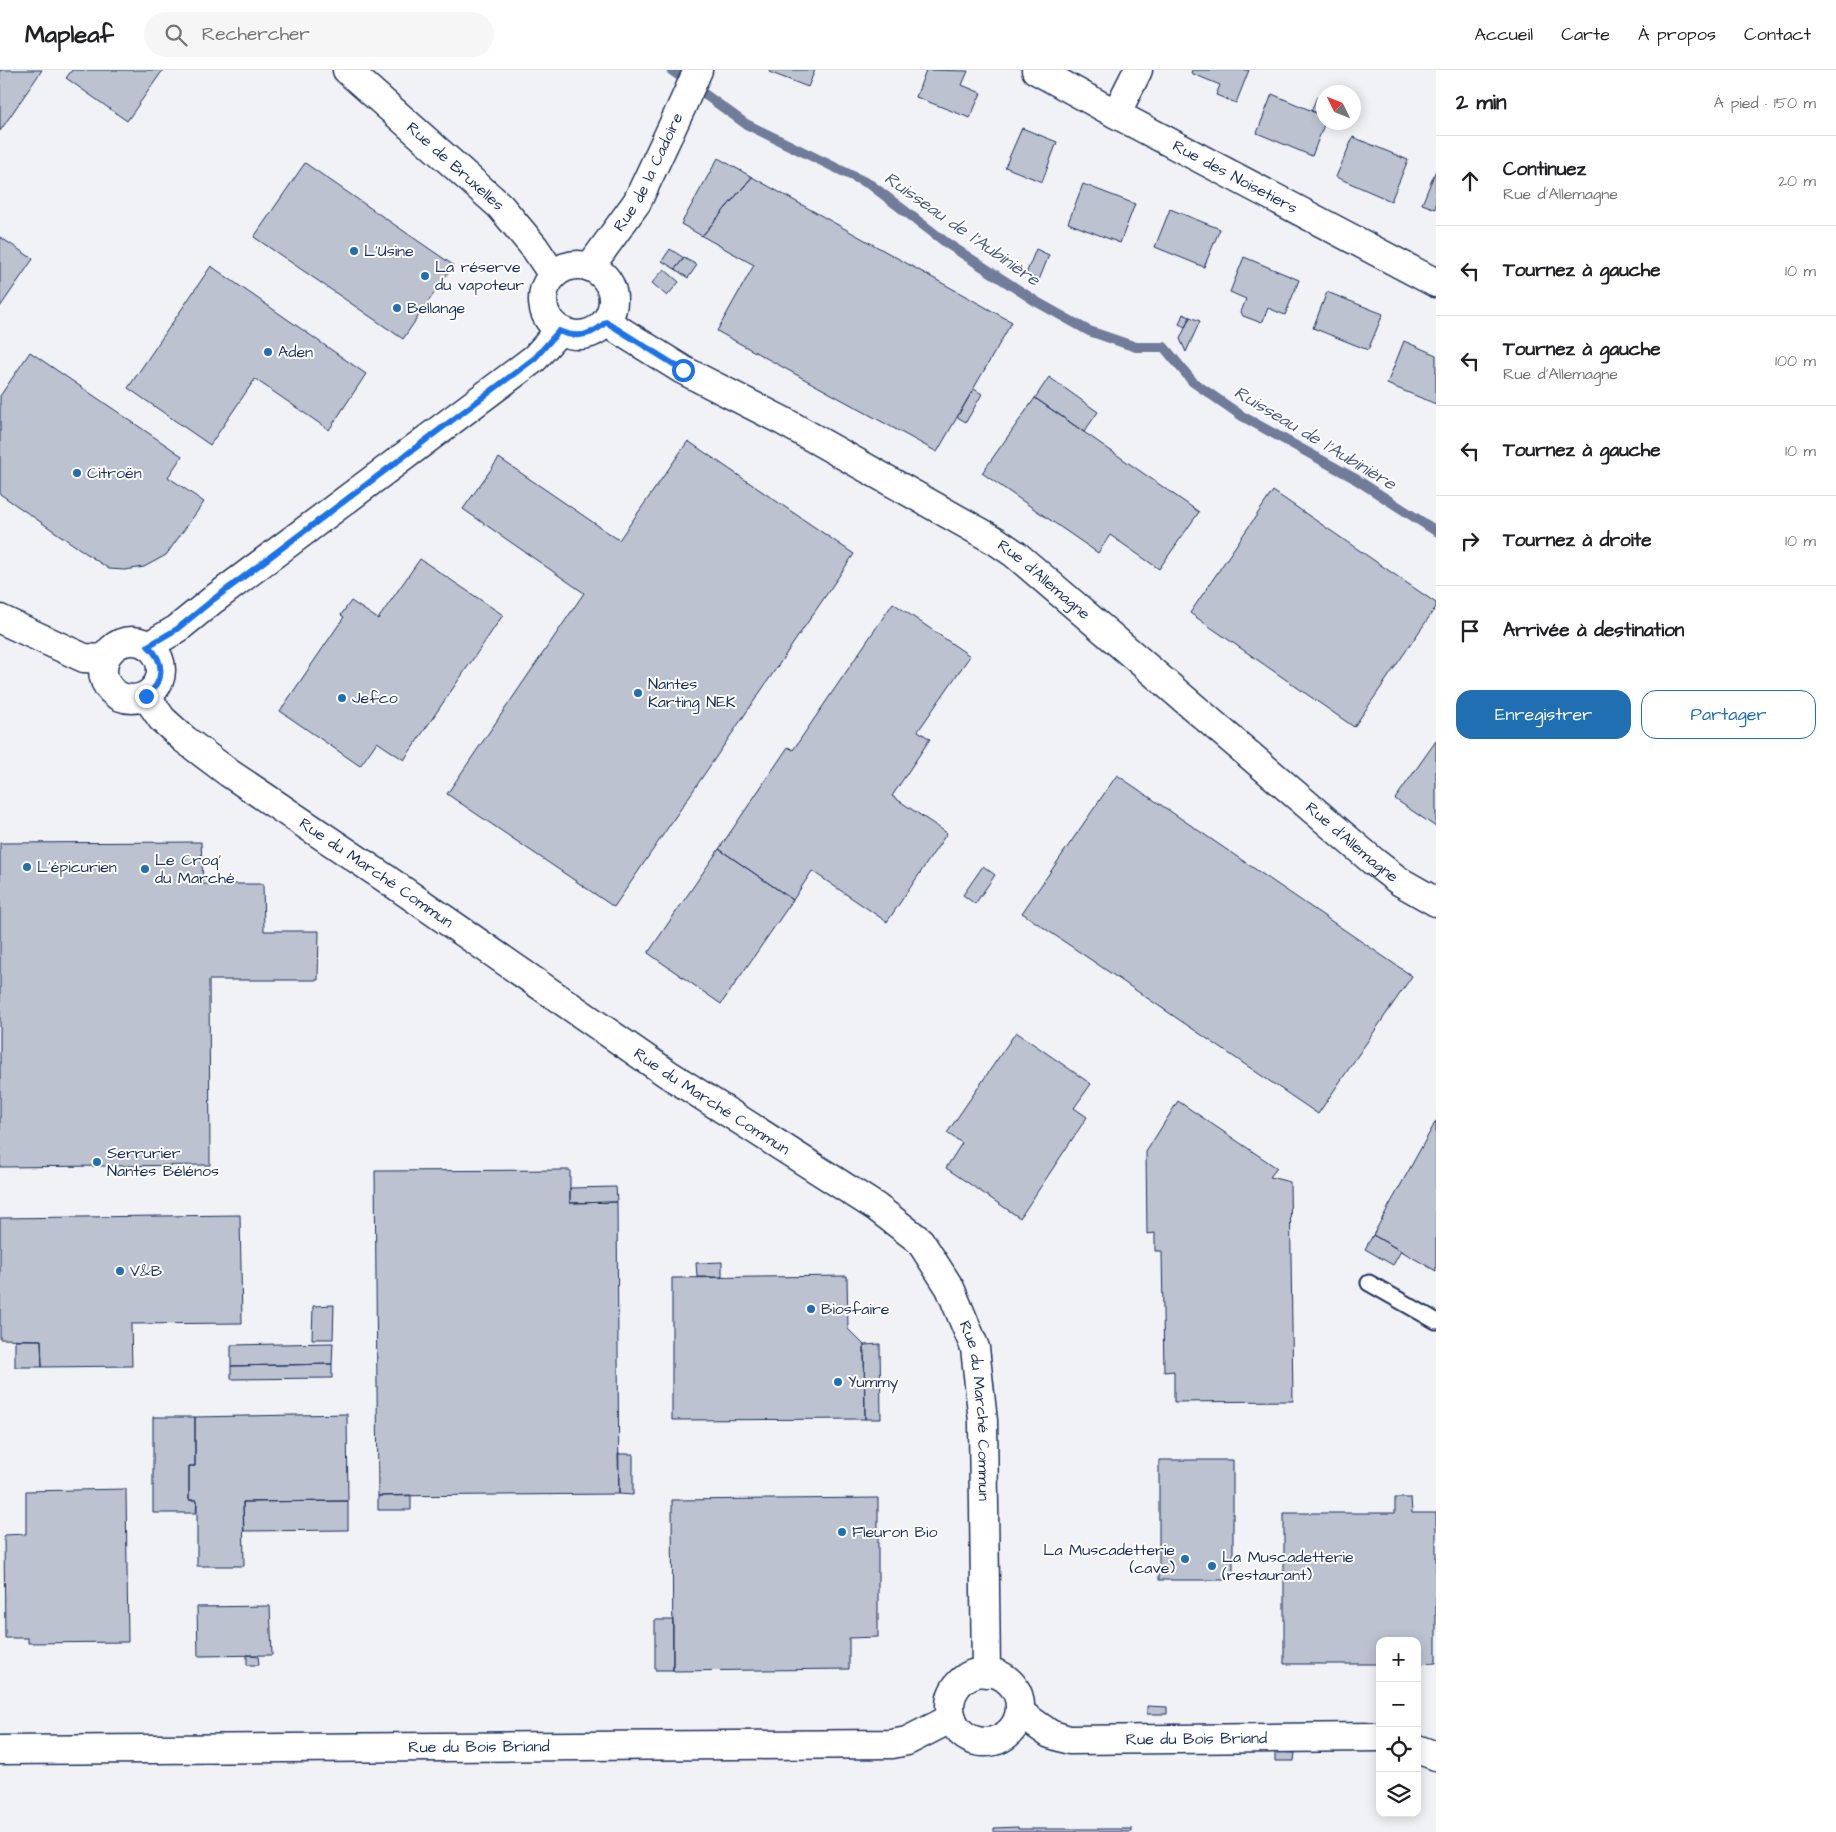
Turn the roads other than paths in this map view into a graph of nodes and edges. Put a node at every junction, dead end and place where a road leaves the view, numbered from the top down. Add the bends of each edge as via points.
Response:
1 (347, 70) edge
2 (698, 70) edge
3 (1036, 70) edge
4 (1138, 70) edge
5 (1116, 114) junction
6 (590, 267) junction
7 (553, 275) junction
8 (1436, 284) edge
9 (606, 322) junction
10 (559, 331) junction
11 (0, 619) edge
12 (148, 646) junction
13 (104, 659) junction
14 (146, 696) junction
15 (1436, 902) edge
16 (1369, 1283) dead end
17 (1436, 1321) edge
18 (986, 1673) junction
19 (1020, 1713) junction
20 (952, 1718) junction
21 (1376, 1738) edge
22 (0, 1750) edge
23 (1421, 1750) edge
24 (1436, 1756) edge

1 - 7 street, Rue de Bruxelles via 500,206
2 - 6 street, Rue de la Cadoire via 636,202
3 - 5 street, Rue des Noisetiers
4 - 5 street
5 - 8 street, Rue des Noisetiers
6 - 7 street via 570,266
6 - 9 street via 604,276 612,291 613,302
7 - 10 street via 543,294 542,304 545,315
9 - 10 street via 599,330 579,336
9 - 15 street, Rue d'Allemagne via 683,370 783,421 1015,554 1373,861 1399,881
10 - 12 street via 535,358 177,629
11 - 13 street via 84,658
12 - 13 street via 128,641 110,650
12 - 14 street via 159,659 161,667 158,684
13 - 14 street via 103,677 113,693 129,700
14 - 18 street, Rue du Marché Commun via 177,732 229,773 668,1074 876,1207 920,1241 950,1288 975,1348 983,1420
16 - 17 lane
18 - 19 street via 1006,1679 1014,1688
18 - 20 street via 974,1674 958,1685 952,1695
19 - 20 street via 1003,1738 990,1742 966,1737
19 - 21 street, Rue du Bois Briand via 1050,1734 1069,1740
20 - 22 street, Rue du Bois Briand via 907,1741 892,1744
23 - 24 street

